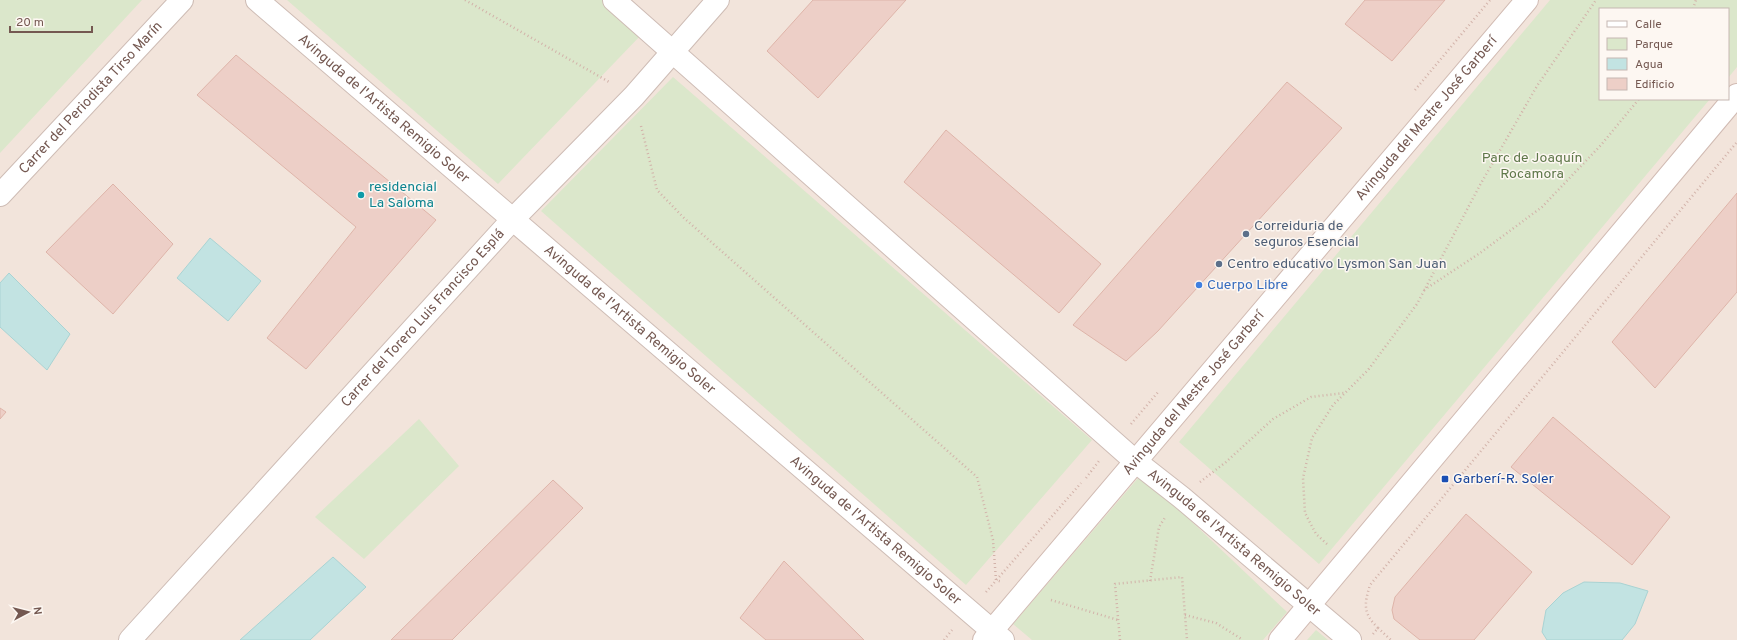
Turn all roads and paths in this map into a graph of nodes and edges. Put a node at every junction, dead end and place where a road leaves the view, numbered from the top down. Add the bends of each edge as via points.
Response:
1 (182, 0) edge
2 (257, 0) edge
3 (465, 0) edge
4 (614, 0) edge
5 (718, 0) edge
6 (1527, 0) edge
7 (1596, 0) edge
8 (672, 51) junction
9 (1737, 95) edge
10 (634, 96) junction
11 (1638, 100) edge
12 (1737, 142) edge
13 (0, 195) edge
14 (514, 219) junction
15 (1424, 290) junction
16 (1344, 393) junction
17 (1136, 461) junction
18 (1181, 497) junction
19 (1345, 560) junction
20 (1150, 581) junction
21 (1025, 592) junction
22 (1309, 604) junction
23 (1185, 615) junction
24 (1118, 620) junction
25 (1378, 628) junction
26 (1373, 634) dead end
27 (993, 637) edge
28 (130, 640) edge
29 (1120, 640) edge
30 (1187, 640) edge
31 (1243, 640) edge
32 (1280, 640) edge
33 (1350, 640) edge
34 (1391, 640) edge

1 - 13 street, Carrer del Periodista Tirso Marín
2 - 14 street, Avinguda de l'Artista Remigio Soler
3 - 10 path
4 - 8 street, Avinguda de l'Artista Remigio Soler
5 - 8 street, Carrer del Torero Luis Francisco Esplá
6 - 17 street, Avinguda del Mestre José Garberí
7 - 15 path via 1537,86
8 - 10 street, Carrer del Torero Luis Francisco Esplá
8 - 17 street, Avinguda de l'Artista Remigio Soler
9 - 19 street
10 - 14 street, Carrer del Torero Luis Francisco Esplá
10 - 21 path via 657,190 684,218 977,477 993,540 996,580
11 - 15 path via 1602,145 1542,207
12 - 25 path via 1370,586 1365,602 1370,620
14 - 27 street, Avinguda de l'Artista Remigio Soler
14 - 28 street, Carrer del Torero Luis Francisco Esplá
15 - 16 path via 1368,370
16 - 18 path via 1311,397 1273,419 1226,462
16 - 19 path via 1333,405 1312,438 1303,478 1305,513 1316,534
17 - 18 street, Avinguda de l'Artista Remigio Soler
17 - 21 street, Avinguda del Mestre José Garberí
18 - 20 path via 1173,504 1159,527
18 - 22 street, Avinguda de l'Artista Remigio Soler
19 - 22 street
20 - 23 path via 1182,577
20 - 24 path via 1115,584
21 - 24 path
21 - 27 street, Avinguda del Mestre José Garberí
22 - 32 street
22 - 33 street, Avinguda de l'Artista Remigio Soler
23 - 30 path
23 - 31 path via 1216,623
24 - 29 path
25 - 26 path
25 - 34 path

